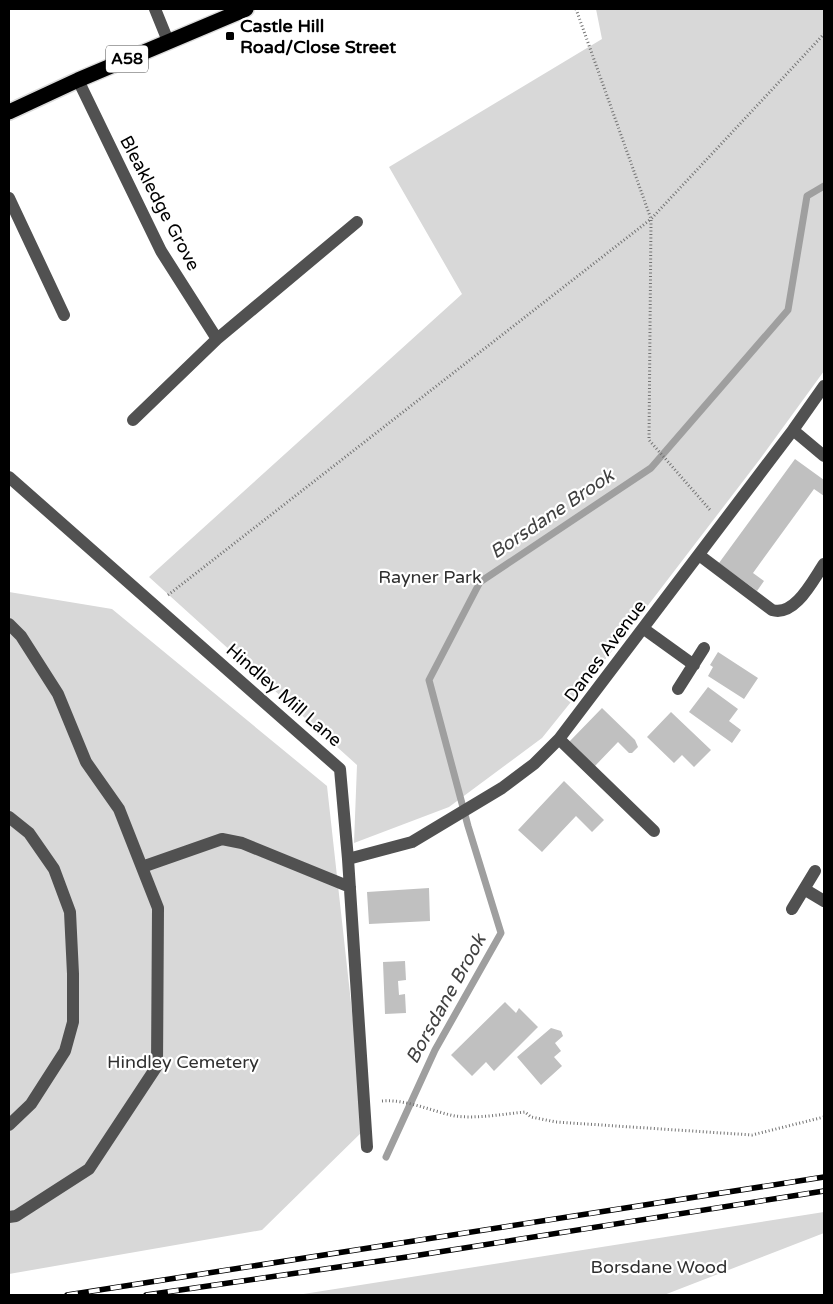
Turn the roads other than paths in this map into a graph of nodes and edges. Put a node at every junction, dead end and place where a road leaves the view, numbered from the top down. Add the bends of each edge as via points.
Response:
1 (155, 9) edge
2 (246, 9) edge
3 (168, 41) junction
4 (78, 80) junction
5 (9, 112) edge
6 (9, 198) edge
7 (358, 222) dead end
8 (64, 315) dead end
9 (216, 339) junction
10 (824, 386) edge
11 (133, 420) dead end
12 (793, 430) junction
13 (824, 456) edge
14 (9, 477) edge
15 (699, 555) junction
16 (824, 564) edge
17 (9, 624) edge
18 (644, 629) junction
19 (704, 648) dead end
20 (694, 664) junction
21 (678, 689) dead end
22 (559, 739) junction
23 (9, 817) edge
24 (654, 831) dead end
25 (348, 859) junction
26 (142, 867) junction
27 (815, 871) dead end
28 (350, 887) junction
29 (804, 889) junction
30 (824, 901) edge
31 (792, 909) dead end
32 (9, 1125) edge
33 (366, 1148) dead end
34 (9, 1218) edge

1 - 3 street
2 - 3 highway, A58
3 - 4 highway, A58
4 - 5 highway, A58
4 - 9 street, Bleakledge Grove via 161,251
6 - 8 street
7 - 9 street
9 - 11 street
10 - 12 street, Danes Avenue
12 - 13 street
12 - 15 street, Danes Avenue
14 - 25 street, Hindley Mill Lane via 340,769
15 - 16 street via 779,612 794,605
15 - 18 street, Danes Avenue
17 - 26 street via 21,636 58,694 86,762 119,809
18 - 20 street
18 - 22 street, Danes Avenue
19 - 20 street
20 - 21 street
22 - 24 street
22 - 25 street, Danes Avenue via 534,764 502,788 412,842
23 - 32 street via 29,833 54,869 70,912 73,974 73,1022 65,1051 31,1104
25 - 28 street, Hindley Mill Lane
26 - 28 street via 222,839 242,843
26 - 34 street via 158,908 157,1066 89,1169
27 - 29 street
28 - 33 street, Hindley Mill Lane
29 - 30 street
29 - 31 street

